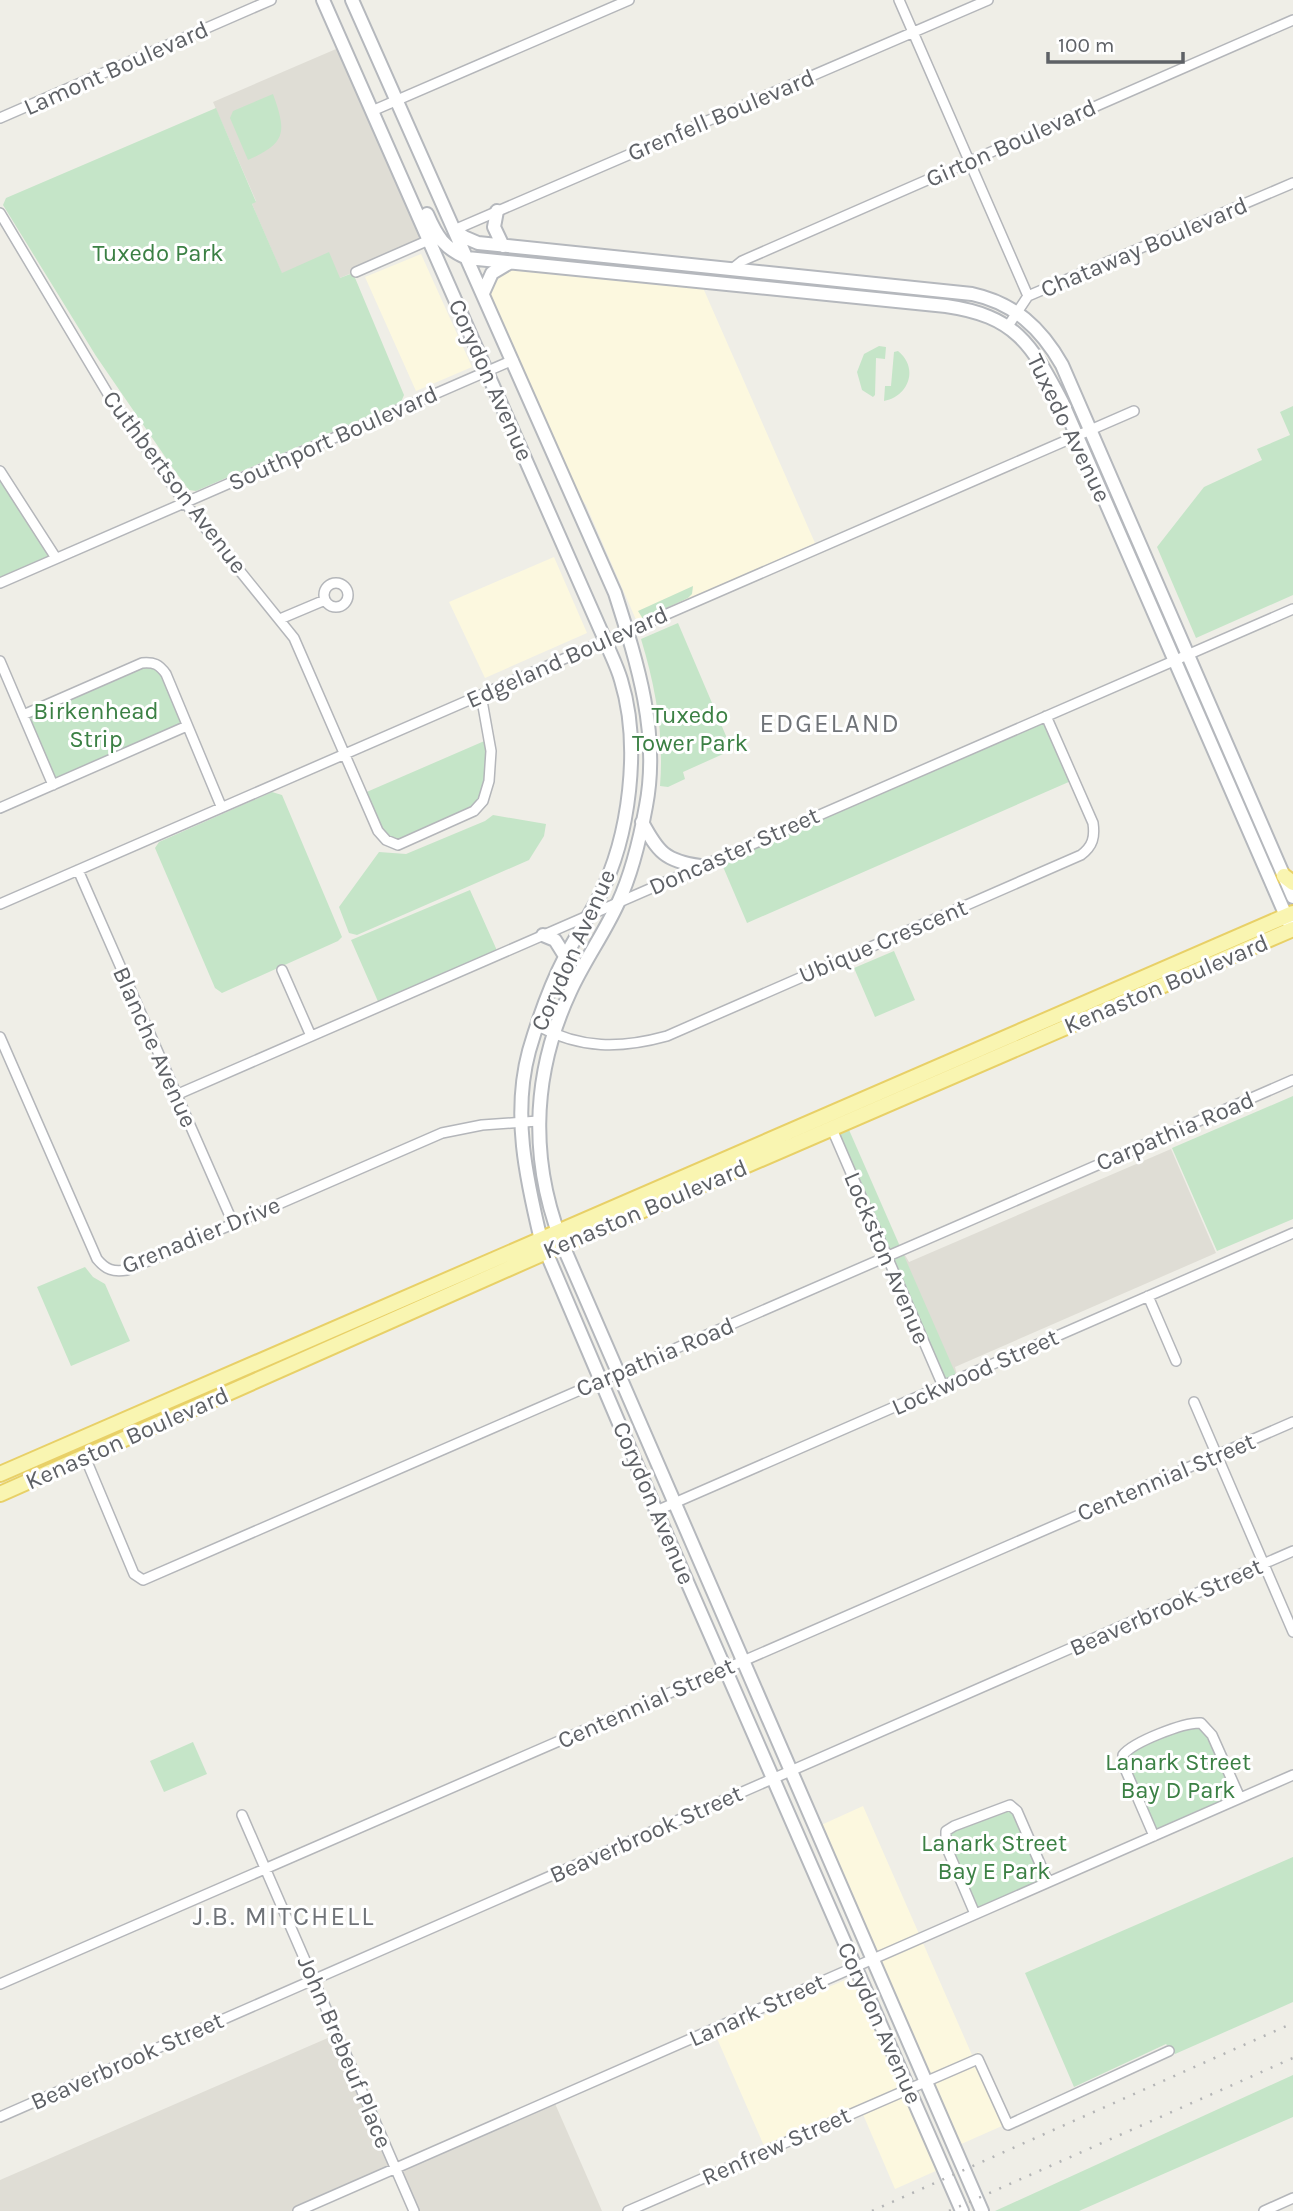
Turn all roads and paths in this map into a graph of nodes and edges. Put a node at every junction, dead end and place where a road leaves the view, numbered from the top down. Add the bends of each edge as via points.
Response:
1 (271, 0) edge
2 (323, 0) edge
3 (352, 0) edge
4 (629, 0) edge
5 (899, 0) edge
6 (988, 0) edge
7 (1293, 20) edge
8 (913, 33) junction
9 (397, 100) junction
10 (372, 111) junction
11 (0, 118) edge
12 (969, 161) junction
13 (1293, 183) edge
14 (408, 190) junction
15 (497, 211) junction
16 (0, 213) edge
17 (454, 230) junction
18 (429, 240) junction
19 (503, 246) junction
20 (467, 258) junction
21 (509, 262) junction
22 (732, 269) junction
23 (356, 272) dead end
24 (483, 293) junction
25 (1028, 296) junction
26 (1017, 312) junction
27 (1008, 326) junction
28 (513, 360) junction
29 (487, 371) junction
30 (1133, 411) dead end
31 (1091, 429) junction
32 (1077, 436) junction
33 (1, 474) edge
34 (185, 503) junction
35 (1137, 537) junction
36 (1124, 543) junction
37 (56, 558) junction
38 (0, 583) edge
39 (325, 600) dead end
40 (1293, 609) edge
41 (280, 620) junction
42 (627, 630) junction
43 (605, 640) junction
44 (1188, 654) junction
45 (1174, 660) junction
46 (0, 661) edge
47 (481, 695) junction
48 (23, 715) junction
49 (1046, 716) junction
50 (187, 726) junction
51 (343, 753) junction
52 (53, 785) junction
53 (222, 806) junction
54 (0, 808) edge
55 (642, 822) junction
56 (700, 866) junction
57 (611, 867) junction
58 (78, 870) junction
59 (629, 873) junction
60 (1288, 880) edge
61 (1293, 897) edge
62 (618, 902) junction
63 (0, 904) edge
64 (588, 916) junction
65 (1291, 924) edge
66 (543, 935) junction
67 (573, 943) junction
68 (590, 952) junction
69 (565, 956) junction
70 (282, 970) dead end
71 (538, 1026) junction
72 (553, 1034) junction
73 (311, 1036) junction
74 (0, 1037) edge
75 (1293, 1080) edge
76 (176, 1095) junction
77 (538, 1121) junction
78 (520, 1122) junction
79 (832, 1129) junction
80 (233, 1223) junction
81 (1293, 1233) edge
82 (560, 1238) junction
83 (543, 1246) junction
84 (886, 1257) junction
85 (1148, 1296) junction
86 (1176, 1362) dead end
87 (617, 1373) junction
88 (601, 1380) junction
89 (943, 1386) junction
90 (1194, 1402) dead end
91 (1293, 1422) edge
92 (1217, 1455) junction
93 (85, 1457) junction
94 (0, 1474) edge
95 (0, 1494) edge
96 (674, 1503) junction
97 (656, 1511) junction
98 (1293, 1551) edge
99 (1264, 1564) junction
100 (1293, 1632) edge
101 (742, 1661) junction
102 (725, 1669) junction
103 (790, 1771) junction
104 (1293, 1775) edge
105 (773, 1778) junction
106 (1240, 1798) junction
107 (242, 1815) dead end
108 (1154, 1836) junction
109 (266, 1869) junction
110 (1048, 1882) junction
111 (975, 1914) junction
112 (872, 1959) junction
113 (855, 1967) junction
114 (313, 1980) junction
115 (0, 1984) edge
116 (1169, 2051) dead end
117 (925, 2082) junction
118 (909, 2088) junction
119 (0, 2117) edge
120 (396, 2168) junction
121 (1293, 2198) edge
122 (298, 2211) edge
123 (414, 2211) edge
124 (628, 2211) edge
125 (962, 2211) edge
126 (982, 2211) edge
127 (1264, 2211) edge

1 - 11 street, Lamont Boulevard
2 - 10 main road, Corydon Avenue
3 - 9 main road, Corydon Avenue
4 - 9 street
5 - 8 street
6 - 8 street, Grenfell Boulevard
7 - 12 street, Girton Boulevard
8 - 12 street
8 - 15 street, Grenfell Boulevard
9 - 10 street
9 - 17 main road, Corydon Avenue
10 - 14 main road, Corydon Avenue
12 - 22 street, Girton Boulevard
12 - 25 street
13 - 25 street, Chataway Boulevard
14 - 18 main road, Corydon Avenue
14 - 20 main road via 420,199 445,246
15 - 17 street, Grenfell Boulevard
15 - 19 main road via 494,227
16 - 34 street, Cuthbertson Avenue via 108,394
17 - 19 main road, Tuxedo Avenue via 478,243
17 - 20 main road, Corydon Avenue
18 - 23 street
18 - 29 main road, Corydon Avenue
19 - 22 main road, Tuxedo Avenue
20 - 21 main road, Tuxedo Avenue
20 - 24 main road, Corydon Avenue
21 - 24 main road via 492,273
21 - 27 main road, Tuxedo Avenue via 946,306
22 - 26 main road, Tuxedo Avenue via 958,292 984,296
24 - 28 main road, Corydon Avenue
25 - 26 street, Chataway Boulevard
26 - 27 street, Chataway Boulevard
26 - 31 main road, Tuxedo Avenue via 1037,327 1053,349
27 - 32 main road, Tuxedo Avenue via 1043,366
28 - 29 street, Southport Boulevard
28 - 42 main road, Corydon Avenue
29 - 34 street, Southport Boulevard
29 - 43 main road, Corydon Avenue
30 - 31 street, Edgeland Boulevard
31 - 32 street, Edgeland Boulevard
31 - 35 main road, Tuxedo Avenue
32 - 36 main road, Tuxedo Avenue
32 - 42 street, Edgeland Boulevard
33 - 37 street
34 - 37 street, Southport Boulevard
34 - 41 street, Cuthbertson Avenue
35 - 36 main road
35 - 44 main road, Tuxedo Avenue
36 - 45 main road, Tuxedo Avenue
37 - 38 street, Southport Boulevard
39 - 41 street
40 - 44 street, Doncaster Street
41 - 51 street, Cuthbertson Avenue via 294,638
42 - 43 street, Edgeland Boulevard
42 - 55 main road, Corydon Avenue via 649,722 650,768
43 - 47 street, Edgeland Boulevard
43 - 57 main road, Corydon Avenue via 621,681 631,768 621,836
44 - 45 street, Doncaster Street
44 - 60 main road, Tuxedo Avenue
45 - 49 street, Doncaster Street
45 - 65 main road, Tuxedo Avenue
46 - 48 street
47 - 51 street, Edgeland Boulevard
47 - 51 street, Cuthbertson Avenue via 491,751 484,801 474,811 398,845 378,831
48 - 50 street via 151,662 166,674
48 - 52 street
49 - 56 street, Doncaster Street
49 - 72 street, Ubique Crescent via 1093,823 1092,842 1081,855 667,1036 621,1045
50 - 52 street
50 - 53 street
51 - 53 street, Edgeland Boulevard
52 - 54 street
53 - 58 street, Edgeland Boulevard
55 - 56 main road via 666,856
55 - 59 main road, Corydon Avenue
56 - 62 street, Doncaster Street
57 - 59 main road
57 - 64 main road, Corydon Avenue
58 - 63 street, Edgeland Boulevard
58 - 76 street, Blanche Avenue
59 - 62 main road, Corydon Avenue
60 - 61 main road, Tuxedo Avenue
62 - 64 street, Doncaster Street
62 - 68 main road, Corydon Avenue
64 - 66 street, Doncaster Street
64 - 67 main road, Corydon Avenue
65 - 79 main road, Kenaston Boulevard
65 - 82 main road, Kenaston Boulevard
66 - 69 main road via 555,940
66 - 73 street, Doncaster Street
67 - 68 main road
67 - 69 main road, Corydon Avenue
68 - 72 main road, Corydon Avenue
69 - 71 main road, Corydon Avenue
70 - 73 street
71 - 72 street, Ubique Crescent
71 - 78 main road, Corydon Avenue via 529,1053
72 - 77 main road, Corydon Avenue
73 - 76 street, Doncaster Street
74 - 80 street, Grenadier Drive via 103,1267 127,1270
75 - 84 street, Carpathia Road
76 - 80 street, Blanche Avenue
77 - 78 street, Grenadier Drive
77 - 82 main road, Corydon Avenue via 545,1196
78 - 80 street, Grenadier Drive via 442,1133
78 - 83 main road, Corydon Avenue via 531,1203
79 - 82 main road, Kenaston Boulevard
79 - 84 street, Lockston Avenue
81 - 85 street, Lockwood Street
82 - 83 main road, Kenaston Boulevard
82 - 87 main road, Corydon Avenue
83 - 88 main road, Corydon Avenue
83 - 93 main road, Kenaston Boulevard
83 - 94 main road, Kenaston Boulevard
84 - 87 street, Carpathia Road
84 - 89 street, Lockston Avenue
85 - 86 street
85 - 89 street, Lockwood Street
87 - 88 street, Carpathia Road
87 - 96 main road, Corydon Avenue
88 - 93 street, Carpathia Road via 143,1580 134,1574
88 - 97 main road, Corydon Avenue
89 - 96 street, Lockwood Street
90 - 92 street
91 - 92 street, Centennial Street
92 - 99 street
92 - 101 street, Centennial Street
93 - 95 main road, Kenaston Boulevard
96 - 97 street, Lockwood Street
96 - 101 main road, Corydon Avenue
97 - 102 main road, Corydon Avenue
98 - 99 street, Beaverbrook Street
99 - 100 street
99 - 103 street, Beaverbrook Street
101 - 102 street, Centennial Street
101 - 103 main road, Corydon Avenue
102 - 105 main road, Corydon Avenue
102 - 109 street, Centennial Street
103 - 105 street, Beaverbrook Street
103 - 112 main road, Corydon Avenue
104 - 106 street, Lanark Street
105 - 113 main road, Corydon Avenue
105 - 114 street, Beaverbrook Street
106 - 108 street, Lanark Street
106 - 108 street via 1212,1735 1201,1723 1184,1725 1134,1746 1124,1755 1123,1764
107 - 109 street, John Brebeuf Place
108 - 110 street, Lanark Street
109 - 114 street, John Brebeuf Place
109 - 115 street, Centennial Street
110 - 111 street, Lanark Street
110 - 111 street via 1017,1811 1010,1805 954,1826 946,1831 946,1846
111 - 112 street, Lanark Street
112 - 113 street, Lanark Street
112 - 117 main road, Corydon Avenue
113 - 118 main road, Corydon Avenue
113 - 120 street, Lanark Street
114 - 119 street, Beaverbrook Street
114 - 120 street, John Brebeuf Place
116 - 117 street, Renfrew Street via 1008,2125 978,2059
117 - 118 street, Renfrew Street
117 - 126 main road, Corydon Avenue
118 - 124 street, Renfrew Street
118 - 125 main road, Corydon Avenue
120 - 122 street, Lanark Street
120 - 123 street, John Brebeuf Place
121 - 127 street

